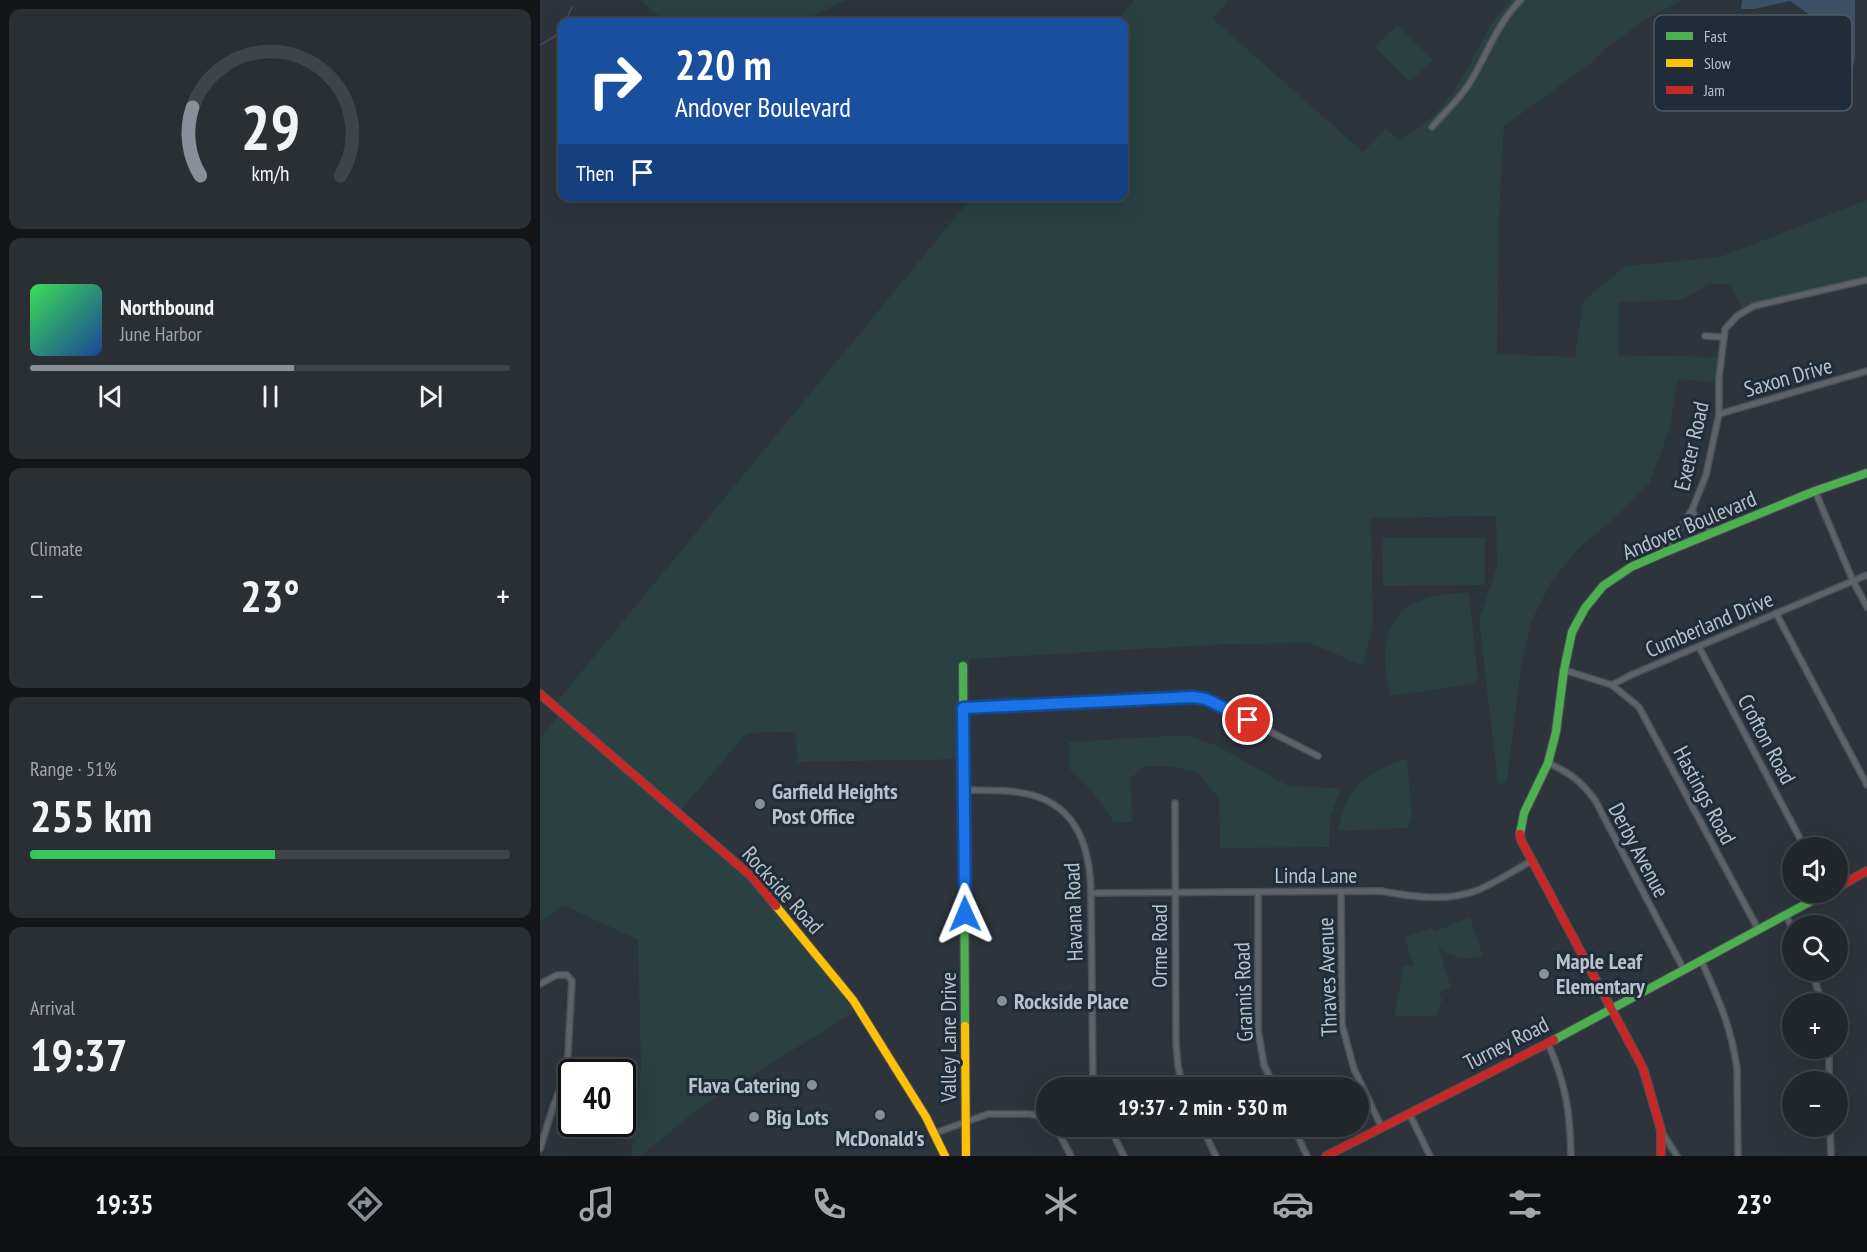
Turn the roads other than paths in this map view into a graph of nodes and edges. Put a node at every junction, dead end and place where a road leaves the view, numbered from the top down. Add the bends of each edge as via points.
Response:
1 (1521, 0) edge
2 (1432, 127) dead end
3 (1867, 280) edge
4 (1705, 336) dead end
5 (1723, 337) junction
6 (1867, 371) edge
7 (1719, 414) junction
8 (1867, 473) edge
9 (1815, 491) junction
10 (1692, 510) junction
11 (1714, 532) junction
12 (1663, 553) junction
13 (1867, 575) edge
14 (1853, 581) junction
15 (1867, 607) edge
16 (1776, 613) junction
17 (1699, 647) junction
18 (963, 666) dead end
19 (1564, 670) junction
20 (1612, 686) junction
21 (543, 696) edge
22 (963, 708) junction
23 (1318, 756) dead end
24 (1548, 763) junction
25 (1867, 785) edge
26 (963, 790) junction
27 (1175, 803) dead end
28 (1799, 837) edge
29 (1532, 861) junction
30 (1867, 872) edge
31 (1848, 882) edge
32 (1341, 891) junction
33 (1258, 892) junction
34 (1091, 893) junction
35 (1175, 893) junction
36 (1808, 903) edge
37 (1786, 915) edge
38 (1782, 917) edge
39 (1758, 929) junction
40 (1701, 960) junction
41 (1684, 970) junction
42 (540, 984) edge
43 (1611, 1008) junction
44 (1548, 1043) junction
45 (1093, 1077) edge
46 (1180, 1077) edge
47 (1270, 1077) edge
48 (1409, 1113) junction
49 (1036, 1114) edge
50 (966, 1122) junction
51 (1381, 1126) junction
52 (1660, 1130) junction
53 (934, 1133) junction
54 (1061, 1137) edge
55 (1114, 1137) edge
56 (1206, 1137) edge
57 (1298, 1137) edge
58 (1830, 1137) edge
59 (540, 1149) edge
60 (945, 1156) edge
61 (966, 1156) edge
62 (1071, 1156) edge
63 (1124, 1156) edge
64 (1216, 1156) edge
65 (1307, 1156) edge
66 (1326, 1156) edge
67 (1430, 1156) edge
68 (1571, 1156) edge
69 (1660, 1156) edge
70 (1677, 1156) edge
71 (1738, 1156) edge
72 (1830, 1156) edge

1 - 2 street via 1494,36 1464,92
3 - 5 street via 1754,306 1737,316
4 - 5 street
5 - 7 street, Exeter Road
6 - 7 street, Saxon Drive
7 - 10 street, Exeter Road via 1706,475
8 - 9 street, Andover Boulevard
9 - 11 street, Andover Boulevard
9 - 14 street
10 - 11 street
10 - 12 street, Exeter Road
11 - 12 street, Andover Boulevard
12 - 19 street, Andover Boulevard via 1631,567 1603,586 1572,632
13 - 14 street, Cumberland Drive
14 - 15 street
14 - 16 street, Cumberland Drive
16 - 17 street, Cumberland Drive
16 - 25 street
17 - 20 street, Cumberland Drive
17 - 28 street, Crofton Road
18 - 22 street, Valley Lane Drive
19 - 20 street
19 - 24 street, Andover Boulevard
20 - 39 street, Hastings Road via 1639,707
21 - 53 street, Rockside Road via 751,876 853,1000
22 - 23 street via 1193,697 1206,699
22 - 26 street, Valley Lane Drive
24 - 29 street, Andover Boulevard via 1520,829
24 - 41 street, Derby Avenue via 1569,772 1594,800
26 - 34 street, Havana Road via 1032,795 1063,813 1085,845
26 - 50 street, Valley Lane Drive
27 - 35 street, Orme Road
29 - 32 street, Linda Lane via 1460,896 1406,897 1381,891
29 - 43 street
30 - 31 street
32 - 33 street, Linda Lane
32 - 51 street, Thraves Avenue via 1342,1025 1354,1069
33 - 35 street, Linda Lane
33 - 47 street, Grannis Road via 1258,1030
34 - 35 street, Linda Lane
34 - 45 street, Havana Road
35 - 46 street, Orme Road via 1176,1044
36 - 37 street, Turney Road
38 - 39 street, Turney Road
39 - 40 street, Turney Road
40 - 41 street, Turney Road
40 - 71 street via 1727,1017 1735,1054
41 - 43 street, Turney Road
42 - 59 street via 557,975 567,975 572,981 567,1071
43 - 44 street, Turney Road
43 - 52 street via 1643,1068
44 - 48 street, Turney Road
44 - 68 street via 1567,1096
48 - 51 street, Turney Road
48 - 67 street
49 - 50 street via 994,1113
50 - 53 street
50 - 61 street, Valley Lane Drive
51 - 66 street, Turney Road
52 - 69 street
52 - 70 street
53 - 60 street, Rockside Road
54 - 62 street
55 - 63 street
56 - 64 street
57 - 65 street
58 - 72 street

